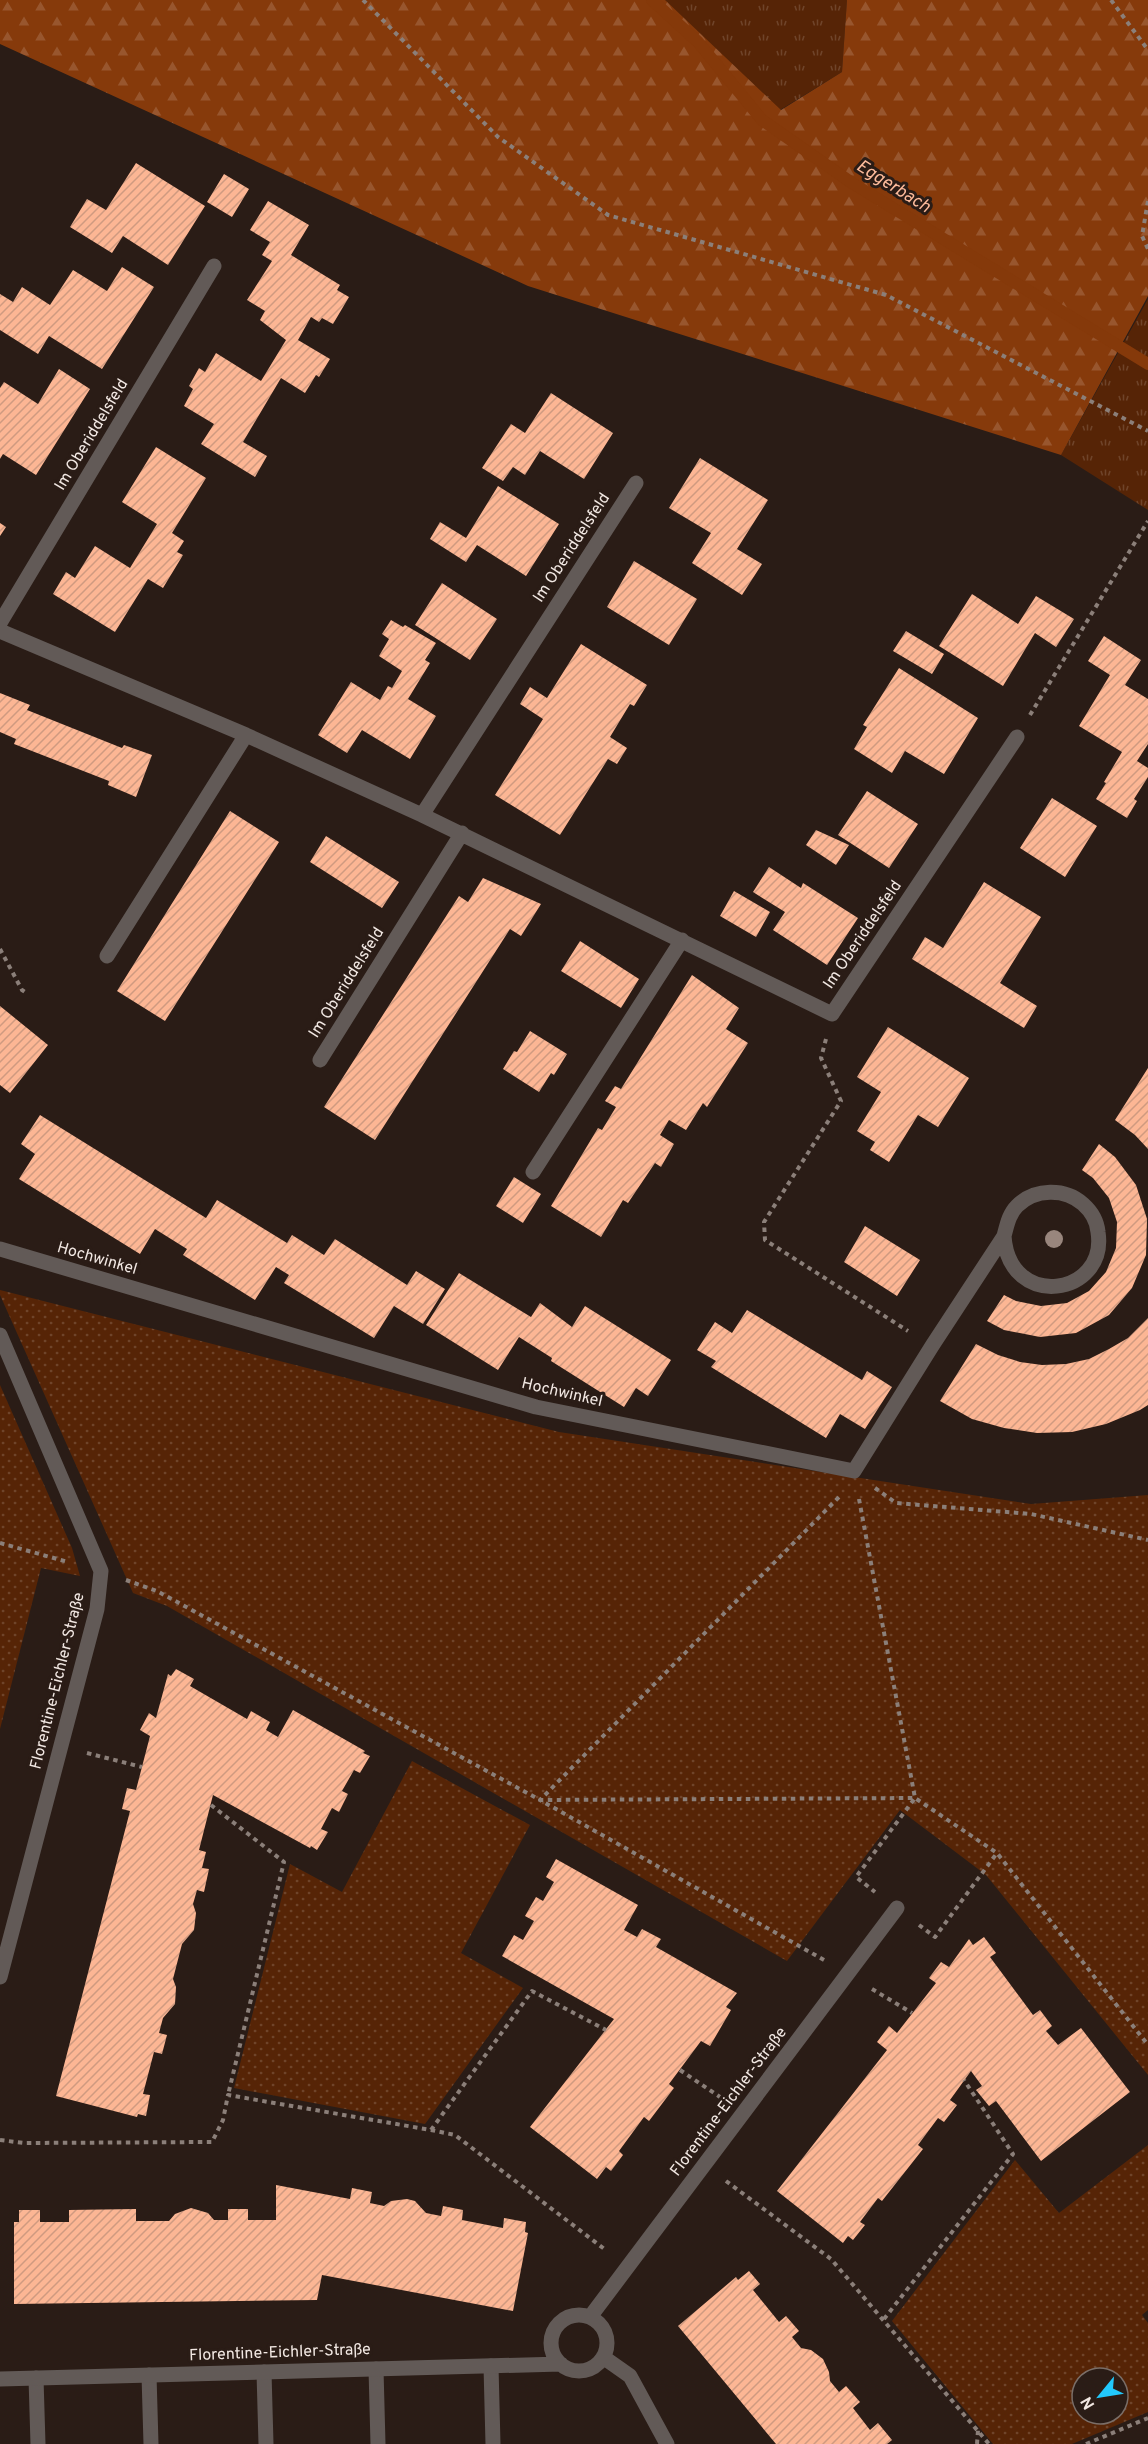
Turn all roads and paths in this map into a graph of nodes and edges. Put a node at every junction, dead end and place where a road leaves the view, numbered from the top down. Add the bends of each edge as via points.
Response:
1 (363, 0) edge
2 (1111, 0) edge
3 (1148, 50) edge
4 (1148, 201) edge
5 (1148, 249) edge
6 (214, 266) dead end
7 (1148, 430) edge
8 (636, 483) dead end
9 (1148, 521) edge
10 (0, 623) edge
11 (0, 631) edge
12 (246, 735) junction
13 (1017, 737) joint
14 (422, 815) junction
15 (462, 833) junction
16 (682, 940) junction
17 (0, 949) edge
18 (107, 956) dead end
19 (28, 994) dead end
20 (832, 1014) junction
21 (320, 1060) dead end
22 (533, 1172) dead end
23 (1005, 1236) junction
24 (0, 1249) edge
25 (0, 1335) edge
26 (932, 1346) junction
27 (854, 1471) junction
28 (1148, 1540) edge
29 (0, 1544) edge
30 (101, 1571) junction
31 (61, 1746) junction
32 (142, 1767) dead end
33 (915, 1798) junction
34 (540, 1800) junction
35 (211, 1805) dead end
36 (998, 1853) junction
37 (856, 1878) dead end
38 (897, 1908) dead end
39 (935, 1937) dead end
40 (847, 1974) junction
41 (0, 1977) edge
42 (912, 2013) dead end
43 (606, 2030) dead end
44 (1148, 2045) edge
45 (680, 2070) dead end
46 (964, 2080) dead end
47 (702, 2083) dead end
48 (228, 2095) junction
49 (431, 2130) junction
50 (0, 2140) edge
51 (704, 2164) junction
52 (628, 2266) junction
53 (590, 2317) junction
54 (884, 2319) junction
55 (603, 2357) junction
56 (561, 2364) junction
57 (491, 2366) junction
58 (376, 2369) junction
59 (264, 2372) junction
60 (149, 2375) junction
61 (36, 2378) junction
62 (0, 2379) edge
63 (1148, 2418) edge
64 (978, 2430) junction
65 (38, 2444) edge
66 (151, 2444) edge
67 (266, 2444) edge
68 (378, 2444) edge
69 (493, 2444) edge
70 (667, 2444) edge
71 (977, 2444) edge
72 (989, 2444) edge
73 (1086, 2444) edge

1 - 7 path via 498,137 608,215 886,296
2 - 3 path
4 - 5 path via 1142,236
6 - 10 street, Im Oberiddelsfeld
8 - 14 street, Im Oberiddelsfeld
9 - 13 path
11 - 12 street, Im Oberiddelsfeld
12 - 14 street, Im Oberiddelsfeld
12 - 18 street
13 - 20 street, Im Oberiddelsfeld
14 - 15 street, Im Oberiddelsfeld
15 - 16 street, Im Oberiddelsfeld
15 - 21 street, Im Oberiddelsfeld
16 - 20 street, Im Oberiddelsfeld
16 - 22 street
17 - 19 path
20 - 26 path via 821,1058 841,1101 764,1222 765,1240
23 - 23 street via 1008,1220 1017,1207 1045,1192 1077,1198 1097,1223 1099,1239 1097,1255 1083,1274 1062,1286 1046,1287 1020,1275 1011,1264
23 - 26 street
24 - 27 street, Hochwinkel via 536,1407
25 - 30 street, Florentine-Eichler-Straße
26 - 27 street
27 - 28 path via 896,1503 1031,1514
27 - 33 path
27 - 34 path via 840,1496
29 - 30 path
30 - 31 street, Florentine-Eichler-Straße via 97,1609
30 - 34 path via 157,1591
31 - 32 path
31 - 41 street, Florentine-Eichler-Straße
33 - 34 path
33 - 36 path
33 - 37 path
34 - 40 path
35 - 48 path via 284,1862
36 - 39 path
36 - 44 path
38 - 40 street, Florentine-Eichler-Straße
40 - 42 path
40 - 51 street, Florentine-Eichler-Straße
43 - 49 path via 532,1991
45 - 47 path
46 - 54 path via 1012,2154
48 - 49 path
48 - 50 path via 223,2120 212,2142
49 - 52 path via 455,2135
51 - 52 street, Florentine-Eichler-Straße
51 - 54 path via 831,2259
52 - 53 street, Florentine-Eichler-Straße
53 - 55 street via 604,2330 607,2339
53 - 56 street via 573,2316 557,2325 551,2342
54 - 64 path
55 - 56 street, Florentine-Eichler-Straße via 597,2365 579,2371
55 - 70 street via 630,2376
56 - 57 street, Florentine-Eichler-Straße
57 - 58 street, Florentine-Eichler-Straße
57 - 69 street
58 - 59 street, Florentine-Eichler-Straße
58 - 68 street
59 - 60 street, Florentine-Eichler-Straße
59 - 67 street
60 - 61 street, Florentine-Eichler-Straße
60 - 66 street
61 - 62 street, Florentine-Eichler-Straße
61 - 65 street
63 - 73 path
64 - 71 path
64 - 72 path

